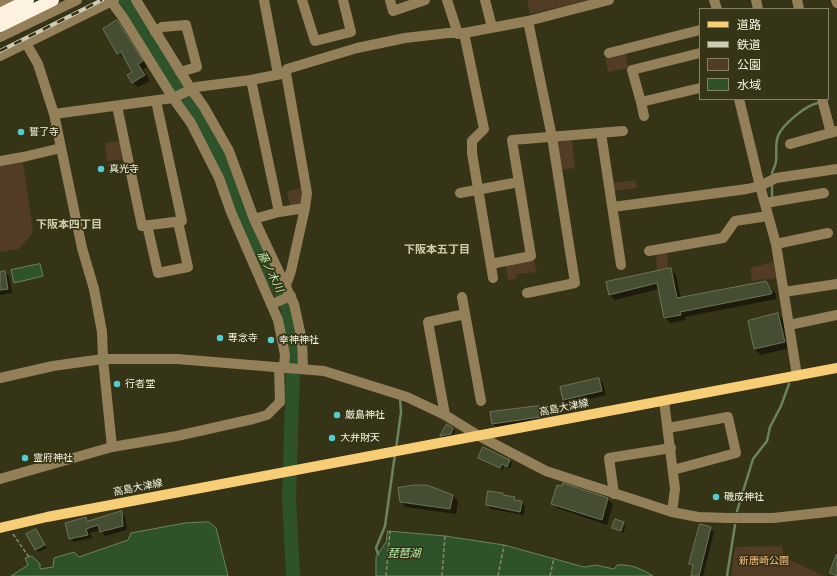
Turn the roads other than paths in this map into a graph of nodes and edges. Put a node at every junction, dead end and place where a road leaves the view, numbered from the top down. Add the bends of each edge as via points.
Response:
1 (9, 0) edge
2 (28, 0) edge
3 (54, 0) edge
4 (77, 0) edge
5 (112, 0) edge
6 (136, 0) edge
7 (264, 0) edge
8 (302, 0) edge
9 (343, 0) edge
10 (390, 0) edge
11 (425, 0) edge
12 (447, 0) edge
13 (485, 0) edge
14 (609, 0) edge
15 (836, 0) edge
16 (837, 3) edge
17 (0, 5) edge
18 (0, 14) edge
19 (528, 21) junction
20 (0, 26) edge
21 (492, 27) junction
22 (699, 30) edge
23 (155, 32) junction
24 (351, 32) junction
25 (461, 34) junction
26 (0, 37) edge
27 (26, 43) junction
28 (357, 48) junction
29 (609, 53) dead end
30 (699, 53) edge
31 (0, 56) edge
32 (180, 72) junction
33 (282, 73) junction
34 (251, 80) junction
35 (699, 88) edge
36 (189, 90) junction
37 (175, 98) junction
38 (739, 100) edge
39 (822, 100) edge
40 (156, 101) junction
41 (641, 102) junction
42 (117, 106) junction
43 (54, 114) junction
44 (644, 116) dead end
45 (623, 131) dead end
46 (834, 132) edge
47 (601, 133) junction
48 (552, 137) junction
49 (790, 144) dead end
50 (61, 148) junction
51 (0, 161) edge
52 (837, 169) edge
53 (519, 182) junction
54 (760, 186) junction
55 (478, 190) junction
56 (460, 193) dead end
57 (824, 193) dead end
58 (765, 203) junction
59 (612, 207) junction
60 (305, 208) junction
61 (279, 212) junction
62 (768, 216) junction
63 (254, 220) junction
64 (178, 222) junction
65 (147, 225) junction
66 (828, 233) dead end
67 (776, 244) junction
68 (649, 251) dead end
69 (491, 264) junction
70 (621, 265) dead end
71 (493, 278) dead end
72 (837, 284) edge
73 (286, 285) junction
74 (784, 292) junction
75 (527, 293) dead end
76 (291, 296) junction
77 (462, 297) dead end
78 (272, 304) junction
79 (466, 314) junction
80 (837, 315) edge
81 (789, 325) junction
82 (103, 359) junction
83 (283, 367) junction
84 (301, 368) junction
85 (837, 368) edge
86 (797, 376) junction
87 (0, 378) edge
88 (483, 396) dead end
89 (664, 401) junction
90 (445, 415) junction
91 (668, 428) junction
92 (479, 436) junction
93 (112, 447) junction
94 (671, 448) junction
95 (673, 470) junction
96 (0, 479) edge
97 (614, 494) junction
98 (837, 511) edge
99 (672, 512) junction
100 (2, 527) edge

1 - 17 street
2 - 18 highway
3 - 20 highway
4 - 26 street
5 - 27 street
5 - 37 street
6 - 23 street
7 - 33 street
8 - 24 street via 315,42
9 - 24 street
10 - 11 street via 393,11
12 - 25 street
13 - 21 street
14 - 19 street
15 - 16 street
19 - 21 street
19 - 48 street
21 - 25 street
22 - 29 street
23 - 32 street
23 - 32 street via 162,27 186,25 196,67
24 - 28 street
25 - 28 street via 405,38
25 - 55 street via 484,129 472,141
27 - 31 street
27 - 43 street via 38,64
28 - 33 street via 311,61
30 - 41 street via 632,70
32 - 36 street
33 - 34 street
33 - 60 street via 307,193
34 - 36 street
34 - 61 street
35 - 41 street
36 - 37 street
36 - 63 street via 204,108 229,151
37 - 40 street
37 - 78 street via 201,140 219,178 242,238
38 - 54 street
39 - 46 street
40 - 42 street
40 - 64 street via 182,222
41 - 44 street
42 - 43 street
42 - 65 street via 142,226
43 - 50 street
45 - 47 street
46 - 49 street
47 - 48 street
47 - 59 street
48 - 53 street via 512,140
48 - 75 street via 575,283
50 - 51 street
50 - 82 street via 82,248 94,289 102,332
52 - 54 street via 776,178
53 - 55 street
53 - 69 street via 531,256
54 - 58 street
54 - 59 street
55 - 56 street
55 - 69 street
57 - 58 street
58 - 62 street
59 - 70 street
60 - 61 street
60 - 73 street
61 - 63 street
62 - 67 street
62 - 68 street via 735,221 723,238
63 - 73 street
64 - 65 street
64 - 65 street via 188,267 158,273
66 - 67 street
67 - 74 street
69 - 71 street
72 - 74 street
73 - 76 street
74 - 81 street
76 - 78 street
76 - 84 street via 302,340
77 - 79 street
78 - 83 street via 283,340
79 - 88 street
79 - 90 street via 428,322
80 - 81 street
81 - 86 street
82 - 83 street via 177,359
82 - 87 street via 53,366
82 - 93 street
83 - 84 street
83 - 93 street via 280,402 266,415 222,427
84 - 90 street via 324,371 387,390
85 - 86 main road, 高島大津線
86 - 89 main road, 高島大津線
89 - 91 street
89 - 92 main road, 高島大津線
90 - 92 street
91 - 94 street
91 - 95 street via 728,417 736,453
92 - 97 street via 546,471
92 - 100 main road, 高島大津線
93 - 96 street
94 - 95 street
94 - 97 street via 609,458
95 - 99 street via 675,489
97 - 99 street
98 - 99 street via 773,518 698,517

